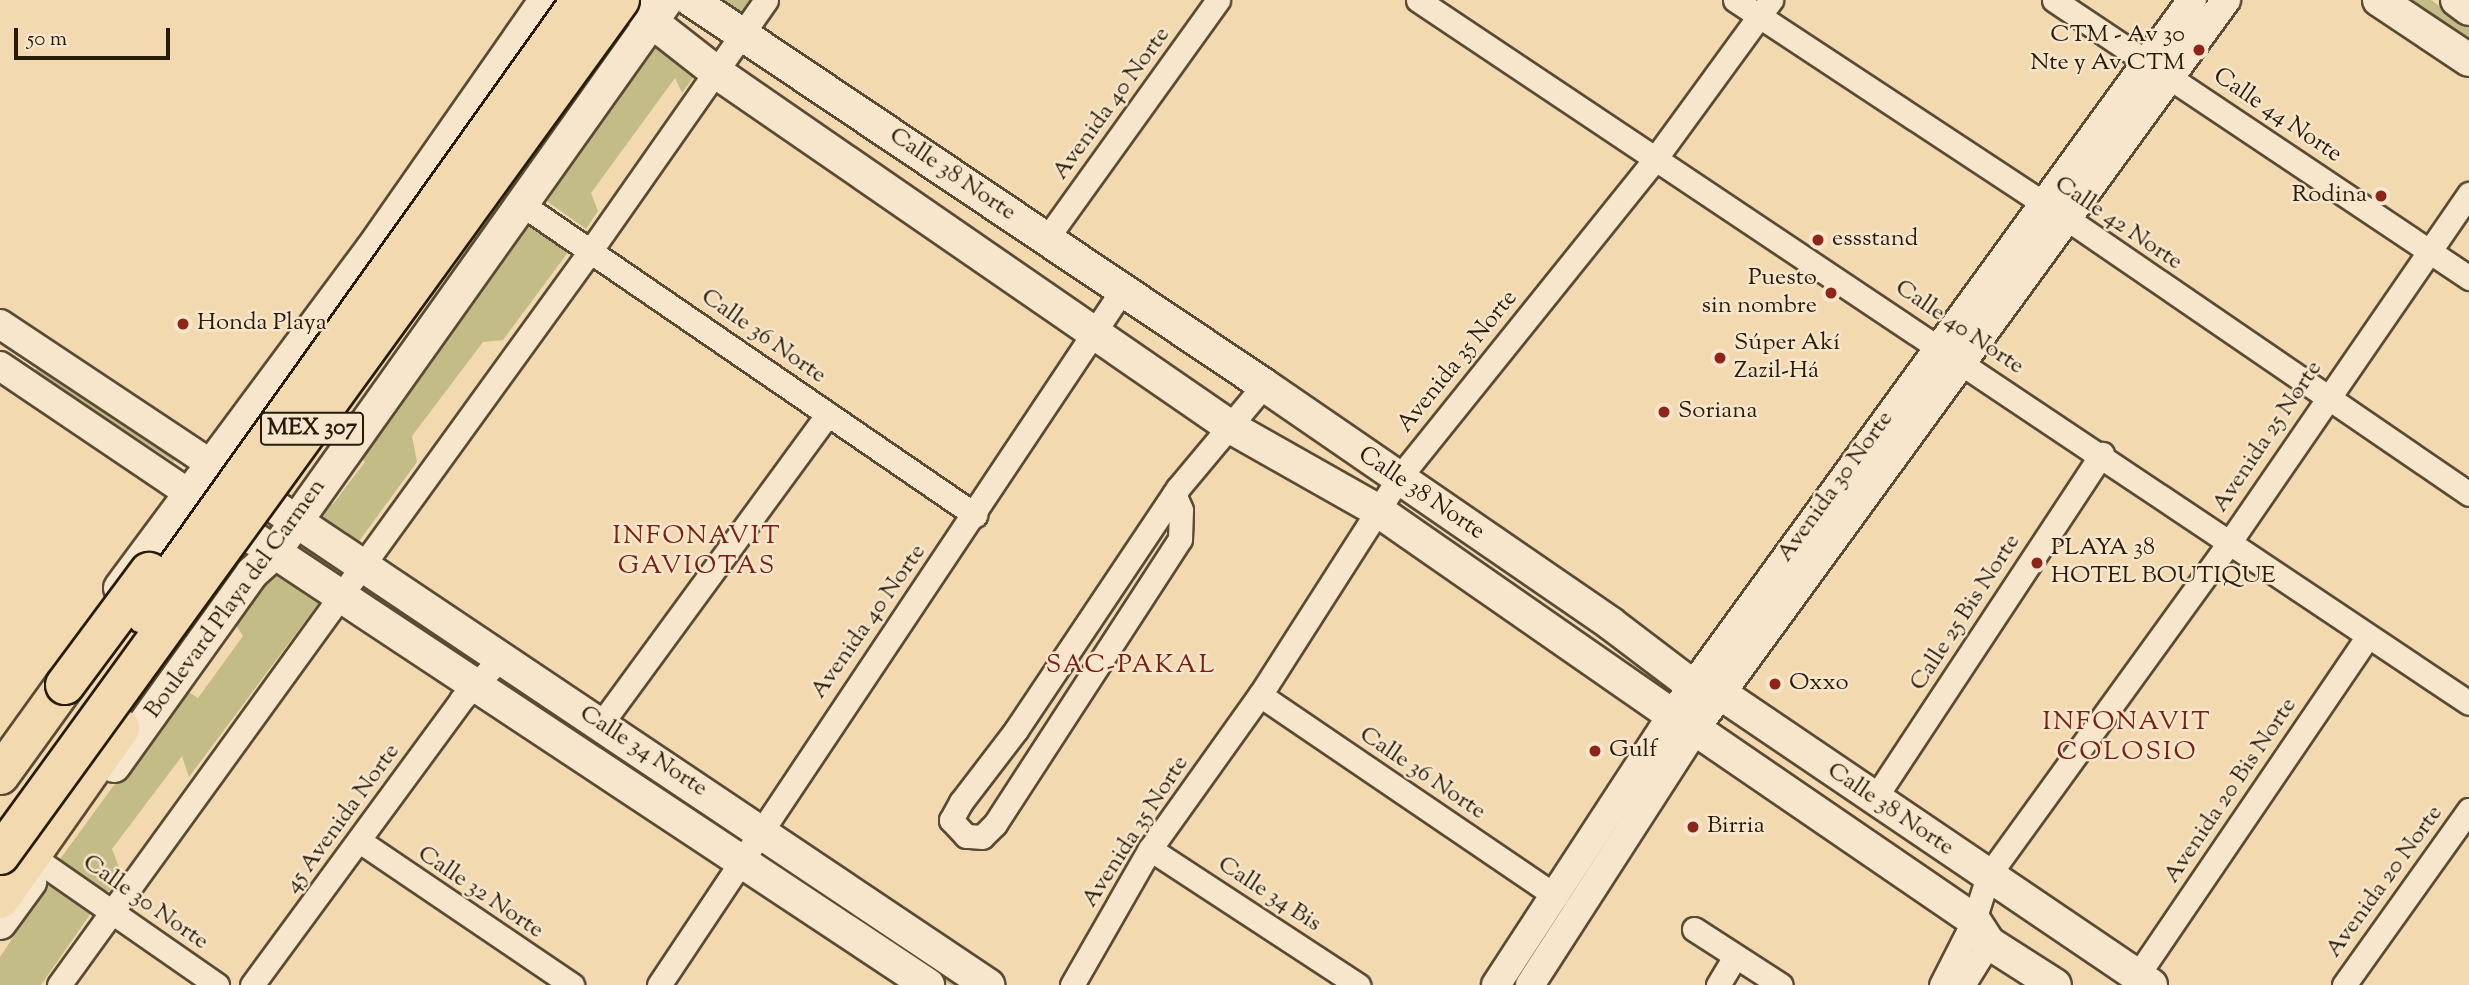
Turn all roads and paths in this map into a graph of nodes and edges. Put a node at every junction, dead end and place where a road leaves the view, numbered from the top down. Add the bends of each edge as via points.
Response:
1 (546, 0) edge
2 (581, 0) edge
3 (622, 0) edge
4 (691, 0) edge
5 (766, 0) edge
6 (1219, 0) edge
7 (1418, 0) edge
8 (1735, 0) edge
9 (2054, 0) edge
10 (2192, 0) edge
11 (2226, 0) edge
12 (2379, 0) edge
13 (2457, 0) edge
14 (1765, 8) edge
15 (2469, 9) edge
16 (659, 11) edge
17 (741, 36) junction
18 (2469, 61) edge
19 (2147, 64) junction
20 (716, 72) junction
21 (2172, 76) junction
22 (475, 100) junction
23 (557, 155) junction
24 (1655, 159) junction
25 (2469, 194) edge
26 (520, 202) junction
27 (2044, 206) junction
28 (2069, 220) junction
29 (1047, 238) junction
30 (591, 250) junction
31 (2431, 253) junction
32 (2469, 278) edge
33 (1123, 289) junction
34 (0, 324) edge
35 (1094, 334) junction
36 (1939, 345) junction
37 (344, 358) junction
38 (1964, 364) junction
39 (0, 366) edge
40 (1264, 385) junction
41 (2326, 397) junction
42 (828, 414) junction
43 (1232, 428) junction
44 (2102, 454) junction
45 (211, 464) junction
46 (1398, 479) junction
47 (190, 494) junction
48 (1174, 494) junction
49 (2469, 494) edge
50 (1377, 510) junction
51 (975, 514) junction
52 (295, 522) junction
53 (2231, 540) junction
54 (273, 554) junction
55 (360, 565) junction
56 (337, 597) junction
57 (2368, 636) junction
58 (499, 660) junction
59 (476, 684) junction
60 (1708, 690) junction
61 (1260, 695) junction
62 (2469, 703) edge
63 (1683, 722) junction
64 (601, 724) junction
65 (0, 750) edge
66 (0, 775) edge
67 (1873, 801) junction
68 (2469, 810) edge
69 (0, 813) edge
70 (759, 829) junction
71 (361, 842) junction
72 (1150, 849) junction
73 (0, 855) edge
74 (740, 860) junction
75 (43, 864) junction
76 (1988, 876) junction
77 (1556, 896) junction
78 (0, 899) edge
79 (111, 910) junction
80 (0, 923) edge
81 (1694, 929) dead end
82 (1982, 932) junction
83 (1735, 957) junction
84 (2144, 980) edge
85 (59, 985) edge
86 (217, 985) edge
87 (252, 985) edge
88 (572, 985) edge
89 (659, 985) edge
90 (928, 985) edge
91 (988, 985) edge
92 (1072, 985) edge
93 (1358, 985) edge
94 (1496, 985) edge
95 (1530, 985) edge
96 (1718, 985) edge
97 (1781, 985) edge
98 (1941, 985) edge
99 (1963, 985) edge
100 (2055, 985) edge
101 (2344, 985) edge

1 - 22 main road
2 - 37 highway, MEX 307, bridge
3 - 16 main road, Calle 38 Norte
3 - 37 highway, MEX 307, bridge
4 - 17 main road, Calle 38 Norte
5 - 17 street
6 - 29 street, Avenida 40 Norte
7 - 24 street, Calle 40 Norte
8 - 14 street, Calle 42 Norte
9 - 19 street, Calle 44 Norte
10 - 19 street, Avenida 30 Norte
11 - 21 street, Avenida 30 Norte
12 - 18 main road
13 - 15 main road
14 - 24 street, Avenida 35 Norte
14 - 27 street, Calle 42 Norte
16 - 20 main road, Calle 38 Norte
16 - 23 main road, Boulevard Playa del Carmen
17 - 20 street
17 - 29 main road, Calle 38 Norte
19 - 21 street, Calle 44 Norte
19 - 27 street, Avenida 30 Norte
20 - 30 street
20 - 35 main road, Calle 38 Norte
21 - 28 street, Avenida 30 Norte
21 - 31 street, Calle 44 Norte
22 - 23 main road via 505,84 537,91 551,108 559,132
22 - 45 main road via 372,249
23 - 26 main road, Boulevard Playa del Carmen
24 - 36 street, Calle 40 Norte
24 - 46 street, Avenida 35 Norte
25 - 31 street, Avenida 25 Norte
26 - 30 street, Calle 36 Norte
26 - 52 main road, Boulevard Playa del Carmen
27 - 28 street, Calle 42 Norte
27 - 36 street, Avenida 30 Norte
28 - 38 street, Avenida 30 Norte
28 - 41 street, Calle 42 Norte
29 - 33 main road, Calle 38 Norte
30 - 42 street, Calle 36 Norte
30 - 55 street
31 - 32 street, Calle 44 Norte
31 - 41 street, Avenida 25 Norte
33 - 35 street, Avenida 40 Norte
33 - 40 main road, Calle 38 Norte
34 - 45 street
35 - 43 main road, Calle 38 Norte
35 - 51 street, Avenida 40 Norte
36 - 38 street, Calle 40 Norte
36 - 60 street, Avenida 30 Norte
37 - 66 highway, bridge via 282,392
37 - 69 highway, MEX 307, bridge
37 - 73 highway, MEX 307, bridge
37 - 78 highway via 332,430
38 - 44 street, Calle 40 Norte
38 - 60 street, Avenida 30 Norte
39 - 47 street
40 - 43 street
40 - 46 main road, Calle 38 Norte
41 - 49 street, Calle 42 Norte
41 - 53 street, Avenida 25 Norte
42 - 51 street, Calle 36 Norte
42 - 64 street
43 - 48 street
43 - 50 main road, Calle 38 Norte
44 - 53 street, Calle 40 Norte
44 - 67 street, Calle 25 Bis Norte
45 - 47 main road
45 - 52 main road, Calle 34 Norte
46 - 50 street, Avenida 35 Norte
46 - 60 main road, Calle 38 Norte
47 - 54 main road, Calle 34 Norte
47 - 65 main road
48 - 48 street via 1016,730 952,816 953,825 966,836 982,837 995,824 1180,539 1181,510
50 - 61 street, Avenida 35 Norte
50 - 63 main road, Calle 38 Norte
51 - 70 street, Avenida 40 Norte
52 - 54 main road, Boulevard Playa del Carmen
52 - 55 main road, Calle 34 Norte
53 - 57 street, Calle 40 Norte
53 - 76 street, Avenida 25 Norte
54 - 56 main road, Calle 34 Norte
54 - 75 main road, Boulevard Playa del Carmen via 252,573
55 - 56 street
55 - 58 main road, Calle 34 Norte
56 - 59 main road, Calle 34 Norte
56 - 79 street
57 - 62 street, Calle 40 Norte
57 - 84 street, Avenida 20 Bis Norte
58 - 59 street, 45 Avenida Norte
58 - 64 main road, Calle 34 Norte
59 - 71 street, 45 Avenida Norte
59 - 74 main road, Calle 34 Norte
60 - 63 street, Avenida 30 Norte
60 - 67 main road, Calle 38 Norte
61 - 72 street, Avenida 35 Norte
61 - 77 street, Calle 36 Norte
63 - 77 street, Avenida 30 Norte
63 - 82 main road, Calle 38 Norte
63 - 95 street, Avenida 30 Norte
64 - 70 main road, Calle 34 Norte
67 - 76 main road, Calle 38 Norte
68 - 101 street, Avenida 20 Norte
70 - 74 street, Avenida 40 Norte
70 - 91 main road, Calle 34 Norte
71 - 87 street, 45 Avenida Norte
71 - 88 street, Calle 32 Norte
72 - 92 street, Avenida 35 Norte
72 - 93 street, Calle 34 Bis
74 - 89 street, Avenida 40 Norte
74 - 90 main road, Calle 34 Norte
75 - 79 street, Calle 30 Norte
75 - 80 main road, Boulevard Playa del Carmen
76 - 82 street, Avenida 25 Norte
76 - 84 main road, Calle 38 Norte
77 - 94 street, Avenida 30 Norte
79 - 85 street
79 - 86 street, Calle 30 Norte
81 - 83 street
82 - 98 street
82 - 99 street
82 - 100 main road, Calle 38 Norte
83 - 96 street
83 - 97 street

